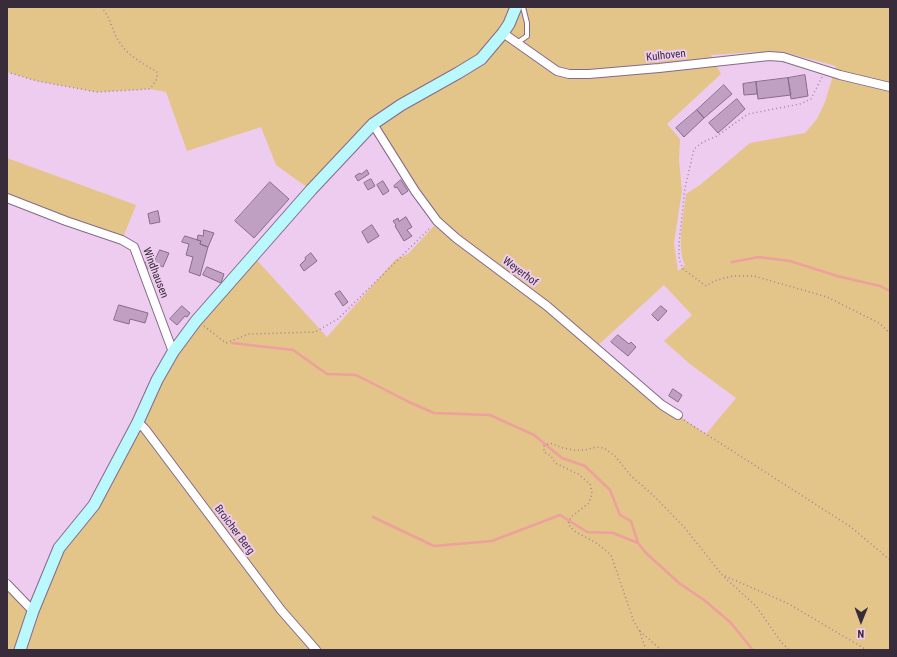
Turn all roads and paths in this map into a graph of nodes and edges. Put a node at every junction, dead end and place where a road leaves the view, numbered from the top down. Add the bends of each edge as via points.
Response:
1 (101, 7) edge
2 (516, 7) edge
3 (523, 7) edge
4 (503, 33) junction
5 (517, 43) junction
6 (825, 70) junction
7 (7, 72) edge
8 (890, 87) edge
9 (373, 124) junction
10 (7, 198) edge
11 (437, 221) junction
12 (196, 320) junction
13 (890, 333) edge
14 (173, 352) junction
15 (678, 415) joint
16 (138, 422) junction
17 (890, 560) edge
18 (723, 576) junction
19 (7, 584) edge
20 (34, 611) junction
21 (639, 630) junction
22 (20, 650) edge
23 (316, 650) edge
24 (646, 650) edge
25 (661, 650) edge
26 (789, 650) edge
27 (867, 650) edge

1 - 7 path via 106,12 120,44 137,60 157,72 157,79 150,89 97,92 37,81
2 - 4 street
3 - 5 lane via 527,36
4 - 5 street, Kulhoven
4 - 9 street via 481,59
5 - 6 street, Kulhoven via 556,71 569,74 659,68 769,56 783,57
6 - 8 street, Kulhoven
6 - 13 path via 811,99 800,104 748,114 694,149 684,195 679,259 683,269 706,286 732,276 754,276 827,297 879,323
9 - 11 street, Weyerhof
9 - 12 street
10 - 14 street, Windhausen via 122,240 134,247
11 - 12 path via 338,319 315,332 249,334 226,343
11 - 15 street, Weyerhof via 547,306 662,405
12 - 14 street
14 - 16 street
15 - 17 path via 851,527
16 - 20 street via 94,505 60,548
16 - 23 street, Broicher Berg via 281,610
18 - 21 path via 684,527 631,476 615,456 604,448 574,450 550,443 545,445 544,452 551,456 555,463 578,474 590,484 592,493 589,503 571,517 568,524 574,531 598,544 611,555
18 - 26 path via 756,606
18 - 27 path via 787,603
19 - 20 street
20 - 22 street
21 - 24 path
21 - 25 path

